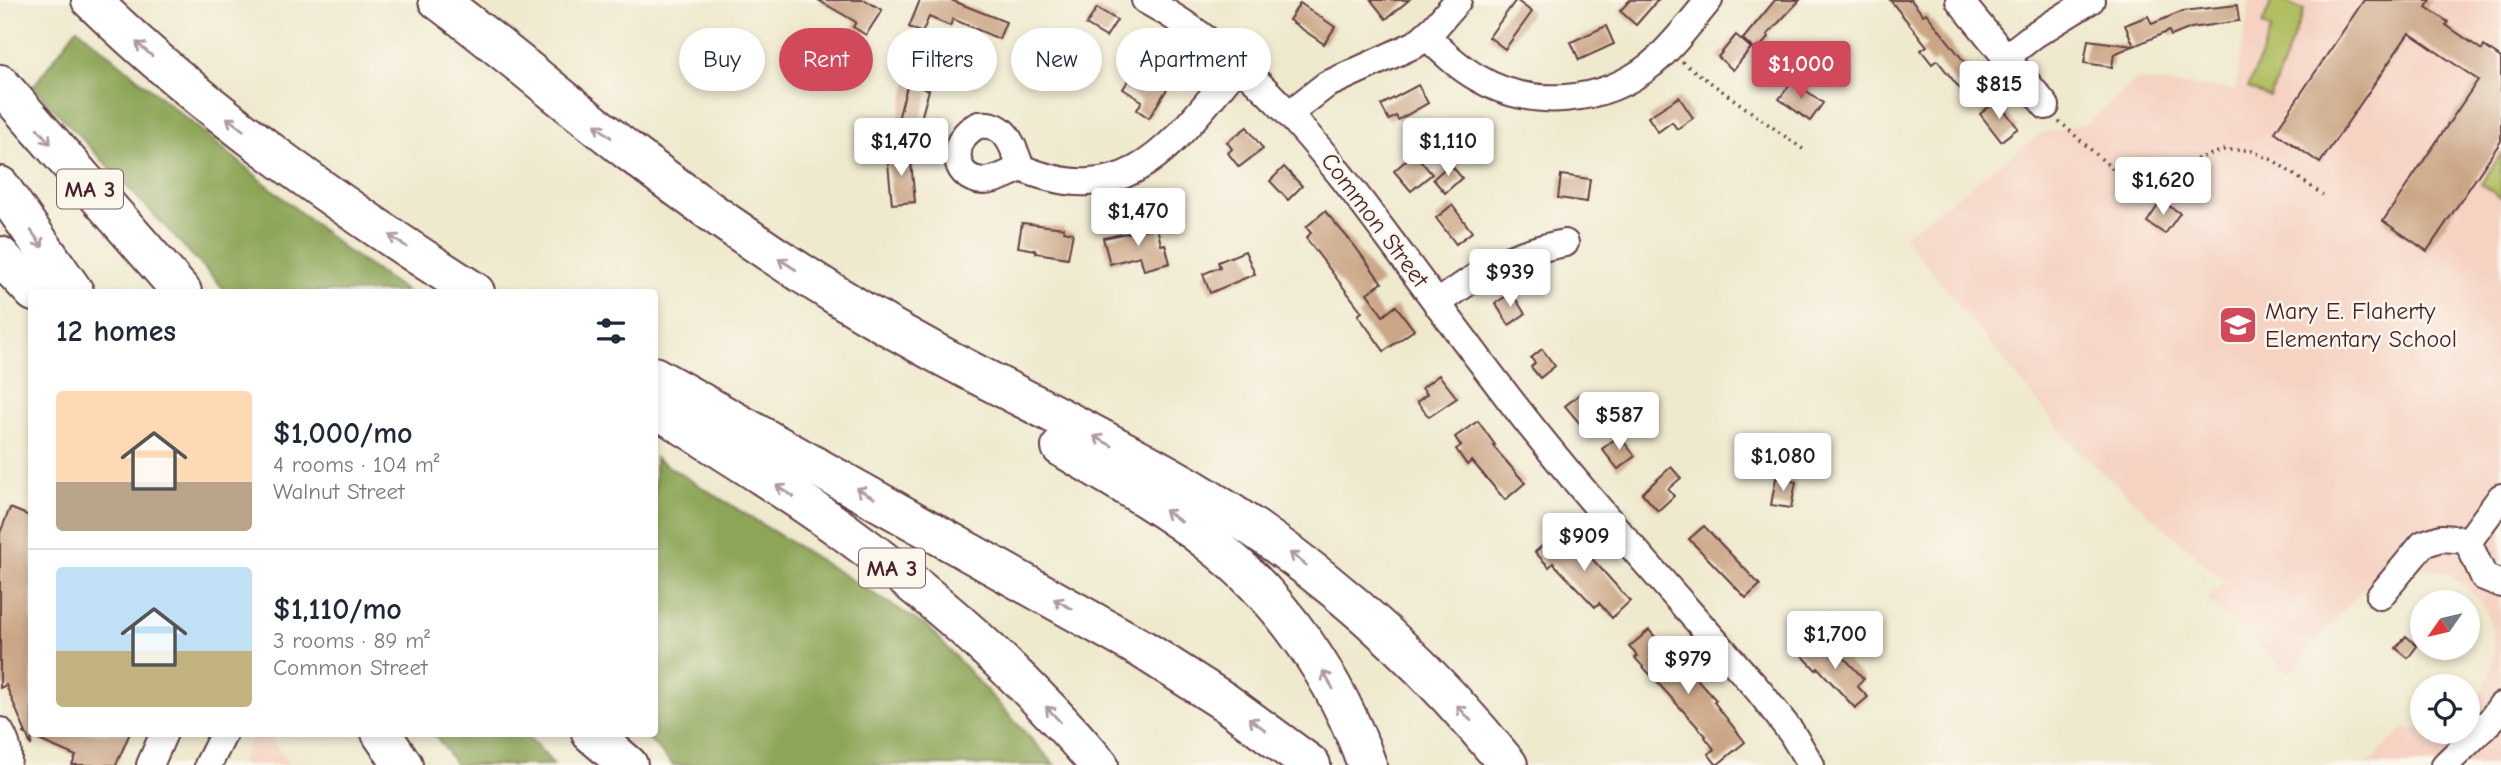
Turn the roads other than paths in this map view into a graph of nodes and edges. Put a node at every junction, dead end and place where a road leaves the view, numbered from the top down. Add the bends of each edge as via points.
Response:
1 (91, 0) edge
2 (438, 0) edge
3 (452, 0) edge
4 (1145, 0) edge
5 (1458, 0) edge
6 (1709, 0) edge
7 (1959, 0) edge
8 (2091, 0) edge
9 (1188, 28) edge
10 (1426, 36) junction
11 (2006, 57) junction
12 (528, 70) junction
13 (0, 84) edge
14 (1216, 91) edge
15 (1267, 91) edge
16 (2046, 106) road end
17 (1290, 113) junction
18 (1021, 168) dead end
19 (0, 186) edge
20 (1565, 243) dead end
21 (0, 256) edge
22 (433, 265) junction
23 (31, 289) edge
24 (72, 289) edge
25 (179, 289) edge
26 (470, 289) edge
27 (493, 289) edge
28 (845, 301) junction
29 (1437, 304) junction
30 (658, 378) edge
31 (658, 410) edge
32 (2501, 498) edge
33 (2469, 540) junction
34 (2501, 584) edge
35 (2380, 596) dead end
36 (2501, 706) edge
37 (163, 737) edge
38 (222, 737) edge
39 (383, 737) edge
40 (585, 737) edge
41 (596, 737) edge
42 (1363, 753) edge
43 (158, 762) edge
44 (208, 765) edge
45 (401, 765) edge
46 (608, 765) edge
47 (628, 765) edge
48 (1099, 765) edge
49 (1311, 765) edge
50 (1508, 765) edge
51 (1811, 765) edge
52 (2445, 765) edge

22 -> 1 highway via 274,153 145,51
2 - 12 highway
3 - 12 highway
4 - 9 street, Common Street
5 - 10 street
6 - 10 street via 1643,70 1613,88 1580,97 1542,98 1485,83
7 - 11 street
8 - 11 street
10 - 17 street via 1406,50 1326,85
11 - 16 street
28 -> 12 highway via 666,179
13 -> 25 highway, MA 3
14 - 18 street via 1171,143 1131,172 1107,180 1071,183
15 - 17 street, Common Street
17 - 29 street, Common Street
19 -> 24 highway
20 - 29 street via 1512,256
21 - 23 highway
22 - 26 highway
22 - 27 highway
42 -> 28 highway via 1326,676 1299,636 1256,584 1212,544 1152,501 978,394
50 -> 28 highway via 1409,654 1283,548 1198,493
29 - 51 street, Common Street via 1542,440 1771,705
49 -> 30 highway via 1161,661
48 -> 31 highway, MA 3 via 1013,673 898,573 791,495
32 - 33 street
33 - 34 street via 2484,576
33 - 35 street via 2434,539 2423,544
36 - 52 street
37 - 43 street
38 - 44 street
39 - 45 highway
40 - 46 highway
41 - 47 highway

